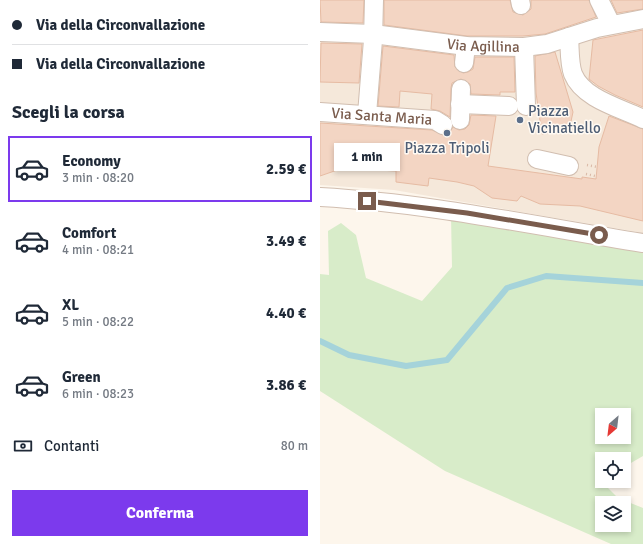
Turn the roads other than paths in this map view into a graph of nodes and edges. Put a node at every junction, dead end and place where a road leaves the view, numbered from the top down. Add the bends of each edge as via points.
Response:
1 (374, 0) edge
2 (599, 0) edge
3 (643, 19) edge
4 (611, 24) junction
5 (320, 32) edge
6 (373, 34) junction
7 (568, 37) junction
8 (524, 47) junction
9 (320, 112) edge
10 (367, 114) junction
11 (643, 119) edge
12 (537, 159) dead end
13 (569, 166) dead end
14 (320, 197) edge
15 (643, 243) edge

1 - 6 street
2 - 4 street
3 - 4 street, Via Agillina
4 - 7 street, Via Agillina
5 - 6 street, Via Agillina
6 - 8 street, Via Agillina via 465,54
6 - 10 street
7 - 8 street, Via Agillina via 547,44
7 - 11 street via 571,69 581,86 595,97
8 - 10 street, Via Santa Maria via 518,106 456,110 435,120
9 - 10 street, Via Santa Maria
12 - 13 street
14 - 15 street via 467,213

